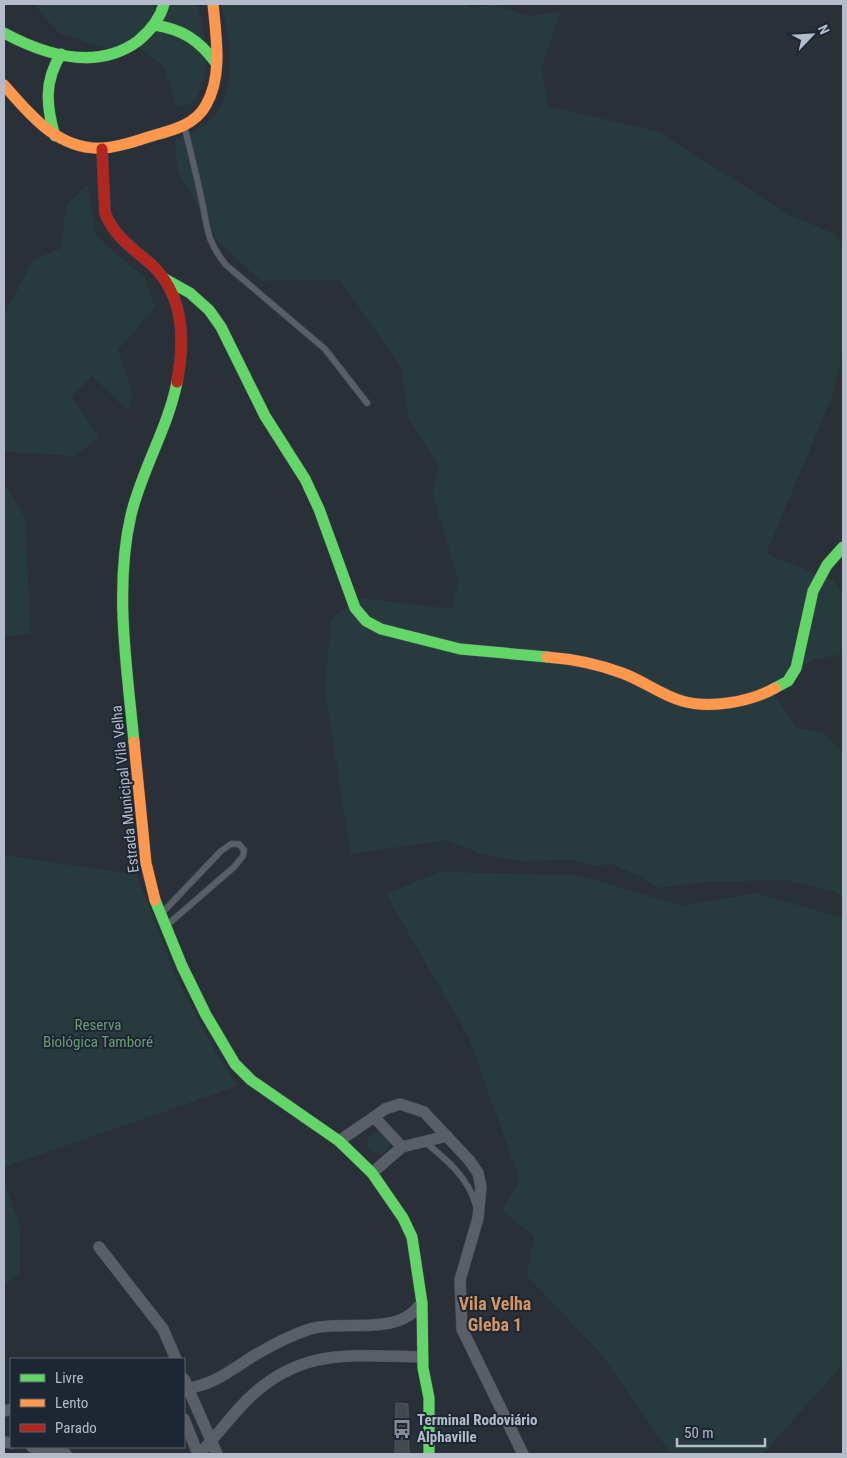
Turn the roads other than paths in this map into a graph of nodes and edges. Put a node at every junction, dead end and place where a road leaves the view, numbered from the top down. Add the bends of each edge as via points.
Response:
1 (164, 4) edge
2 (213, 4) edge
3 (154, 25) junction
4 (4, 33) edge
5 (61, 54) junction
6 (216, 63) junction
7 (4, 85) edge
8 (184, 126) junction
9 (55, 136) junction
10 (102, 148) junction
11 (164, 278) junction
12 (367, 403) dead end
13 (843, 547) edge
14 (160, 914) junction
15 (166, 926) junction
16 (374, 1117) junction
17 (447, 1136) junction
18 (424, 1141) junction
19 (339, 1142) junction
20 (402, 1147) junction
21 (372, 1173) junction
22 (478, 1218) junction
23 (99, 1247) dead end
24 (422, 1304) junction
25 (423, 1357) junction
26 (176, 1358) edge
27 (185, 1385) edge
28 (185, 1421) edge
29 (212, 1440) junction
30 (37, 1448) edge
31 (66, 1454) edge
32 (198, 1454) edge
33 (217, 1454) edge
34 (429, 1454) edge
35 (523, 1454) edge

1 - 3 main road
2 - 6 main road
3 - 5 main road via 133,44 110,55 77,57
3 - 6 main road via 194,36
4 - 5 main road via 20,42
5 - 9 main road via 47,80 47,102
6 - 8 main road via 212,92 206,106
7 - 9 main road
8 - 10 main road
8 - 12 lane via 202,198 207,234 214,250 226,265 325,349
9 - 10 main road via 76,146
10 - 11 main road, Estrada Municipal Vila Velha via 108,222 113,231
11 - 13 main road via 190,293 209,310 221,327 265,416 319,509 355,608 366,621 380,629 460,649 563,658 594,664 623,673 682,701 727,704 763,695 788,681 802,648 813,591 827,566
11 - 14 main road, Estrada Municipal Vila Velha via 177,306 181,326 180,353 166,424 138,490 122,582 145,857
14 - 15 main road, Estrada Municipal Vila Velha
14 - 15 lane via 221,851 231,844 239,844 244,850 244,856 234,866
15 - 19 main road, Estrada Municipal Vila Velha via 206,1015 235,1064 251,1080
16 - 17 street via 392,1106 411,1106 424,1112
16 - 19 street
16 - 20 street
17 - 18 street
17 - 22 street via 478,1173 481,1187
18 - 20 street
18 - 22 lane via 462,1177 473,1193
19 - 21 main road, Estrada Municipal Vila Velha
20 - 21 street
21 - 24 main road, Estrada Municipal Vila Velha via 412,1237
22 - 35 street via 460,1280 462,1329
23 - 26 street via 163,1328
24 - 25 main road, Estrada Municipal Vila Velha
24 - 27 street via 407,1316 392,1322 326,1326 294,1335 216,1379
25 - 29 street via 341,1356 290,1367 247,1400
25 - 34 main road, Estrada Municipal Vila Velha via 429,1398
27 - 29 street
28 - 32 street
29 - 32 street
29 - 33 street
30 - 31 street

